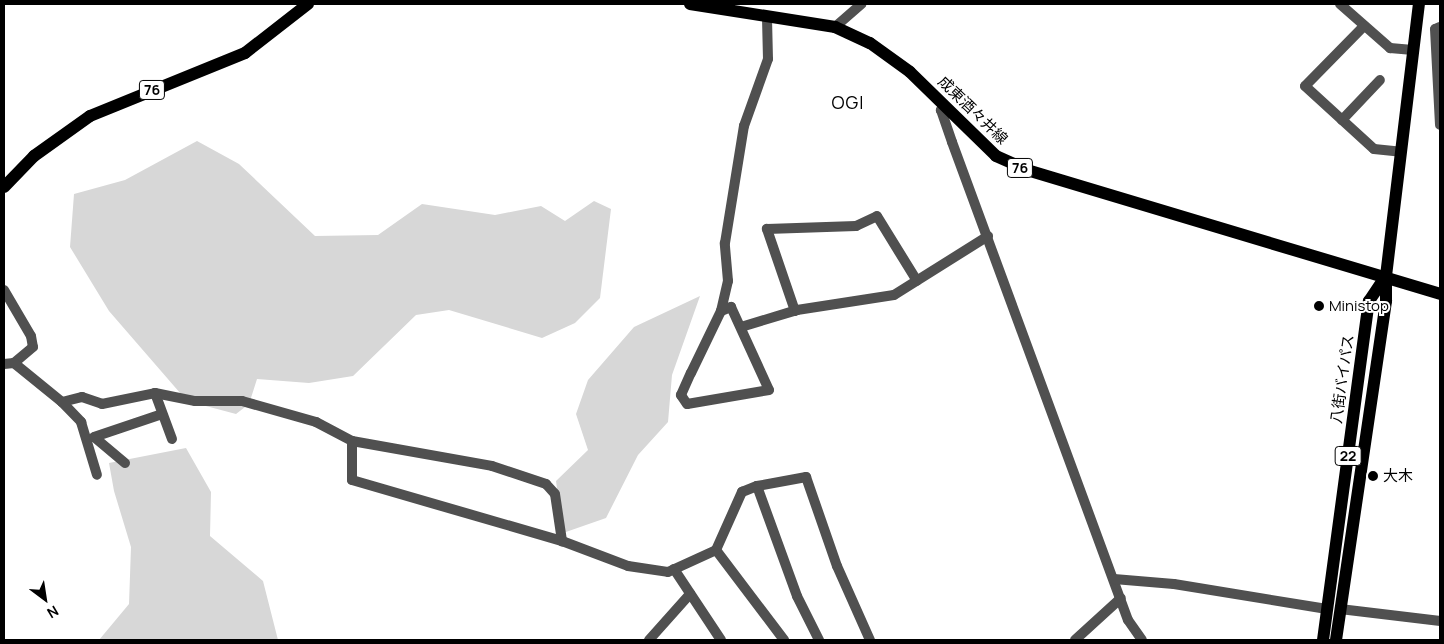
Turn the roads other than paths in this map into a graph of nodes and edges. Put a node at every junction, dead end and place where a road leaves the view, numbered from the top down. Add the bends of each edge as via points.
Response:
1 (308, 4) edge
2 (690, 4) edge
3 (861, 4) edge
4 (1340, 4) edge
5 (1419, 4) edge
6 (767, 17) junction
7 (1364, 26) junction
8 (834, 27) junction
9 (1440, 27) edge
10 (1413, 50) junction
11 (1380, 80) dead end
12 (945, 106) junction
13 (1342, 120) junction
14 (1440, 125) edge
15 (1401, 152) junction
16 (4, 187) edge
17 (988, 236) junction
18 (1386, 276) junction
19 (917, 281) junction
20 (4, 290) edge
21 (1440, 294) edge
22 (721, 311) junction
23 (795, 311) junction
24 (741, 327) junction
25 (9, 364) edge
26 (155, 393) junction
27 (62, 402) junction
28 (162, 414) junction
29 (172, 439) dead end
30 (352, 441) junction
31 (125, 463) dead end
32 (97, 475) dead end
33 (757, 486) junction
34 (562, 541) junction
35 (716, 550) junction
36 (674, 569) junction
37 (1114, 579) junction
38 (690, 594) junction
39 (1121, 598) junction
40 (1334, 609) junction
41 (1440, 621) edge
42 (649, 640) edge
43 (721, 640) edge
44 (784, 640) edge
45 (820, 640) edge
46 (870, 640) edge
47 (1075, 640) edge
48 (1142, 640) edge
49 (1323, 640) edge
50 (1336, 640) edge

1 - 16 main road, 76 via 245,53 90,116 34,156
2 - 6 main road, 成東酒々井線 / 76
3 - 8 street
4 - 7 street
5 - 10 main road, 八街バイパス
6 - 8 main road, 成東酒々井線 / 76
6 - 22 street via 768,59 744,126 725,244 728,281
7 - 10 street via 1390,48
7 - 13 street via 1305,86
8 - 12 main road, 成東酒々井線 / 76 via 889,55
9 - 14 street via 1435,29
10 - 15 main road, 八街バイパス
11 - 13 street
12 - 17 street via 941,110
12 - 18 main road, 成東酒々井線 / 76 via 996,156 1026,170
13 - 15 street via 1374,149
15 - 18 main road, 八街バイパス
17 - 19 street
17 - 37 street
18 - 21 main road, 成東酒々井線
18 - 40 main road, 八街バイパス / 22 via 1369,301
19 - 23 street via 894,295
19 - 23 street via 877,216 856,226 767,229
20 - 25 street via 33,347
22 - 24 street via 731,307
22 - 24 street via 681,395 686,404 769,390
23 - 24 street
25 - 27 street
26 - 27 street via 102,404 82,397
26 - 28 street
26 - 30 street via 195,401 242,401 275,408 316,422
27 - 32 street via 81,422
28 - 29 street
28 - 31 street via 94,437
30 - 34 street via 352,480
30 - 34 street via 492,466 546,484 555,494
33 - 35 street via 742,492
33 - 45 street via 797,596
33 - 46 street via 806,477 837,566
34 - 36 street via 628,566 668,572
35 - 36 street
35 - 44 street
36 - 38 street
37 - 39 street
37 - 40 street via 1174,584
38 - 42 street
38 - 43 street
39 - 47 street
39 - 48 street via 1135,633
40 - 41 street
40 - 49 main road, 八街バイパス / 22
40 - 50 main road, 八街バイパス / 22

